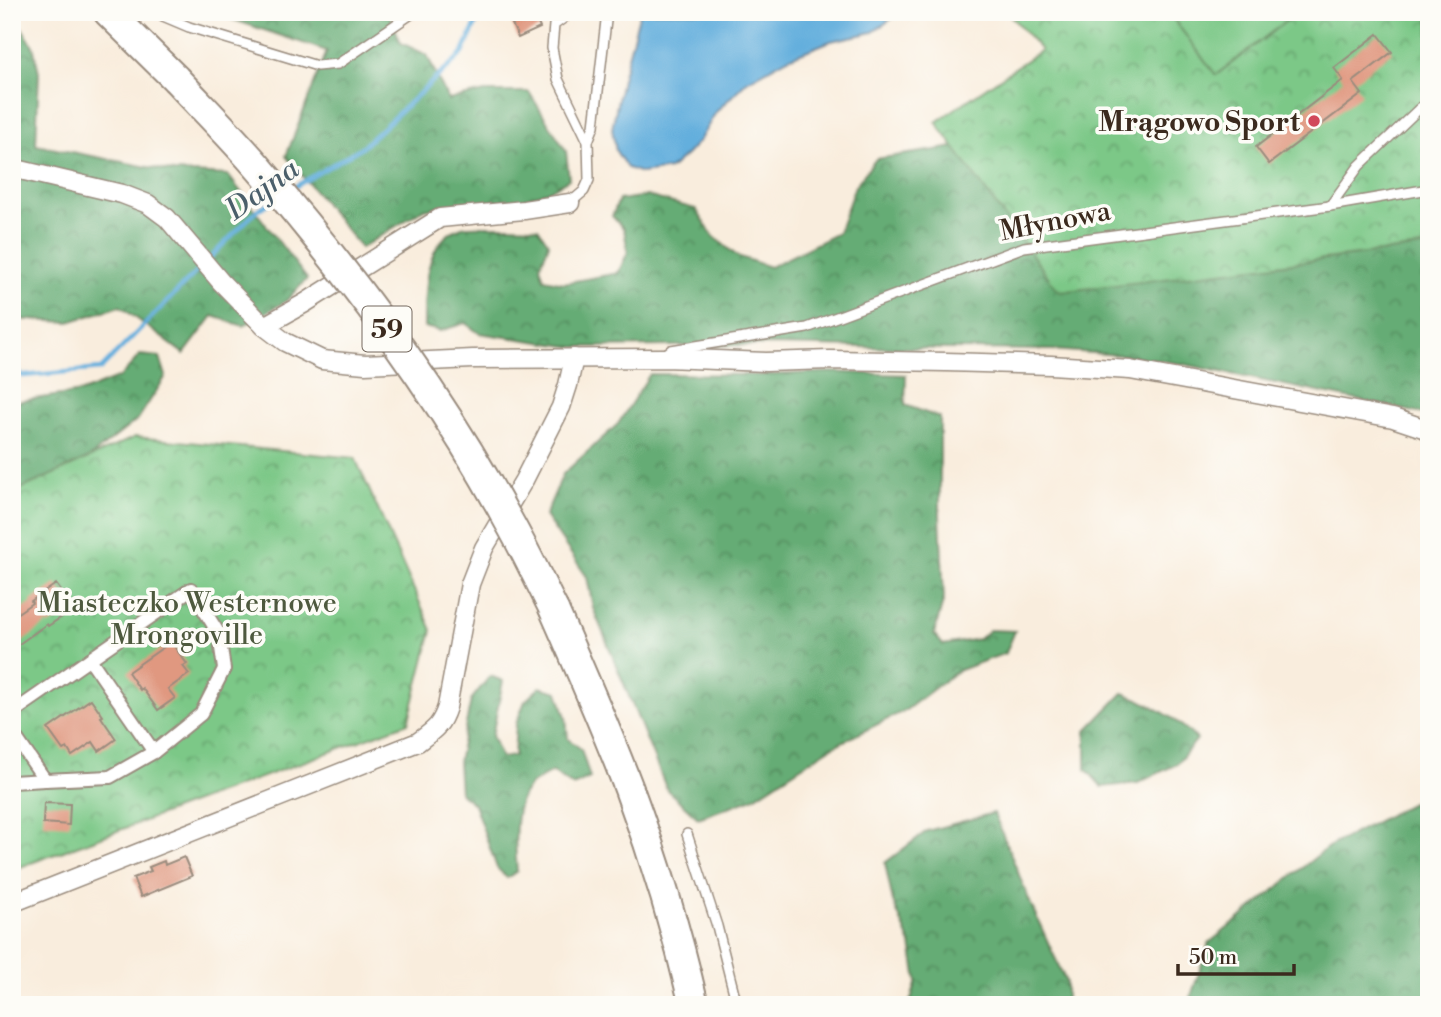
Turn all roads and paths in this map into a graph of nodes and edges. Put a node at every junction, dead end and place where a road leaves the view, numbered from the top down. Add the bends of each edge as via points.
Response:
1 (108, 12) edge
2 (159, 12) edge
3 (414, 12) edge
4 (572, 12) edge
5 (607, 12) edge
6 (1429, 105) edge
7 (589, 141) junction
8 (12, 168) edge
9 (1429, 189) edge
10 (570, 203) joint
11 (1330, 206) junction
12 (264, 326) junction
13 (574, 358) junction
14 (666, 358) junction
15 (1429, 430) edge
16 (90, 659) junction
17 (12, 713) edge
18 (12, 732) edge
19 (17, 747) edge
20 (154, 752) junction
21 (45, 780) junction
22 (12, 782) edge
23 (687, 834) dead end
24 (12, 902) edge
25 (694, 1005) edge
26 (737, 1005) edge

1 - 25 main road, 59, bridge via 262,172 342,269 482,475 554,610 600,715 666,901
2 - 3 lane via 189,27 317,66 338,64
4 - 7 lane via 554,24 552,48 558,79
5 - 7 lane
6 - 11 lane via 1421,107 1359,166
7 - 10 lane via 589,180
8 - 12 street via 148,204 167,218
9 - 11 lane, Młynowa
10 - 12 street via 440,218
11 - 14 lane, Młynowa via 1024,247 807,328 671,350
12 - 13 street via 302,351 341,363
13 - 14 street
13 - 24 street via 561,407 484,548 470,584 447,707 439,726 418,742
14 - 15 street via 1130,370 1393,418
16 - 17 street
16 - 20 street
16 - 20 street via 191,589 219,634 224,668 201,714
18 - 19 street
19 - 21 street
20 - 21 street via 110,777
21 - 22 street
23 - 26 lane

